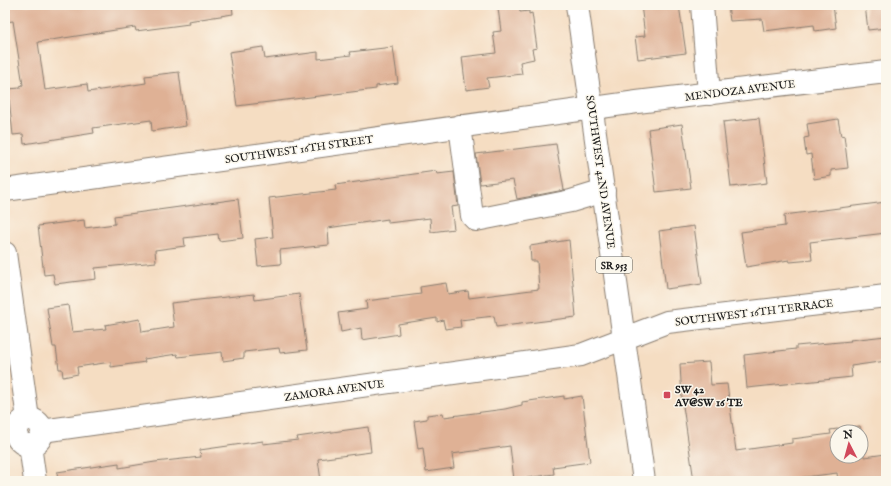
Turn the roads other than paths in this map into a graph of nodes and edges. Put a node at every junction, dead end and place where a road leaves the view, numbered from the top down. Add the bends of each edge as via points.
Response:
1 (577, 5) edge
2 (702, 5) edge
3 (886, 72) edge
4 (709, 94) junction
5 (593, 108) junction
6 (460, 126) junction
7 (5, 190) edge
8 (604, 191) junction
9 (5, 253) edge
10 (886, 296) edge
11 (624, 339) junction
12 (24, 432) edge
13 (35, 481) edge
14 (644, 481) edge

1 - 5 street, SOUTHWEST 42ND AVENUE / SR 953
2 - 4 street
3 - 4 street, MENDOZA AVENUE
4 - 5 street, MENDOZA AVENUE
5 - 6 street, SOUTHWEST 16TH STREET
5 - 8 street, SOUTHWEST 42ND AVENUE / SR 953
6 - 7 street, SOUTHWEST 16TH STREET
6 - 8 street via 472,216 476,220 571,201
8 - 11 street, SOUTHWEST 42ND AVENUE / SR 953
9 - 12 street
10 - 11 street, SOUTHWEST 16TH TERRACE via 667,322
11 - 12 street, ZAMORA AVENUE via 581,355
11 - 14 street, SOUTHWEST 42ND AVENUE / SR 953
12 - 13 street

